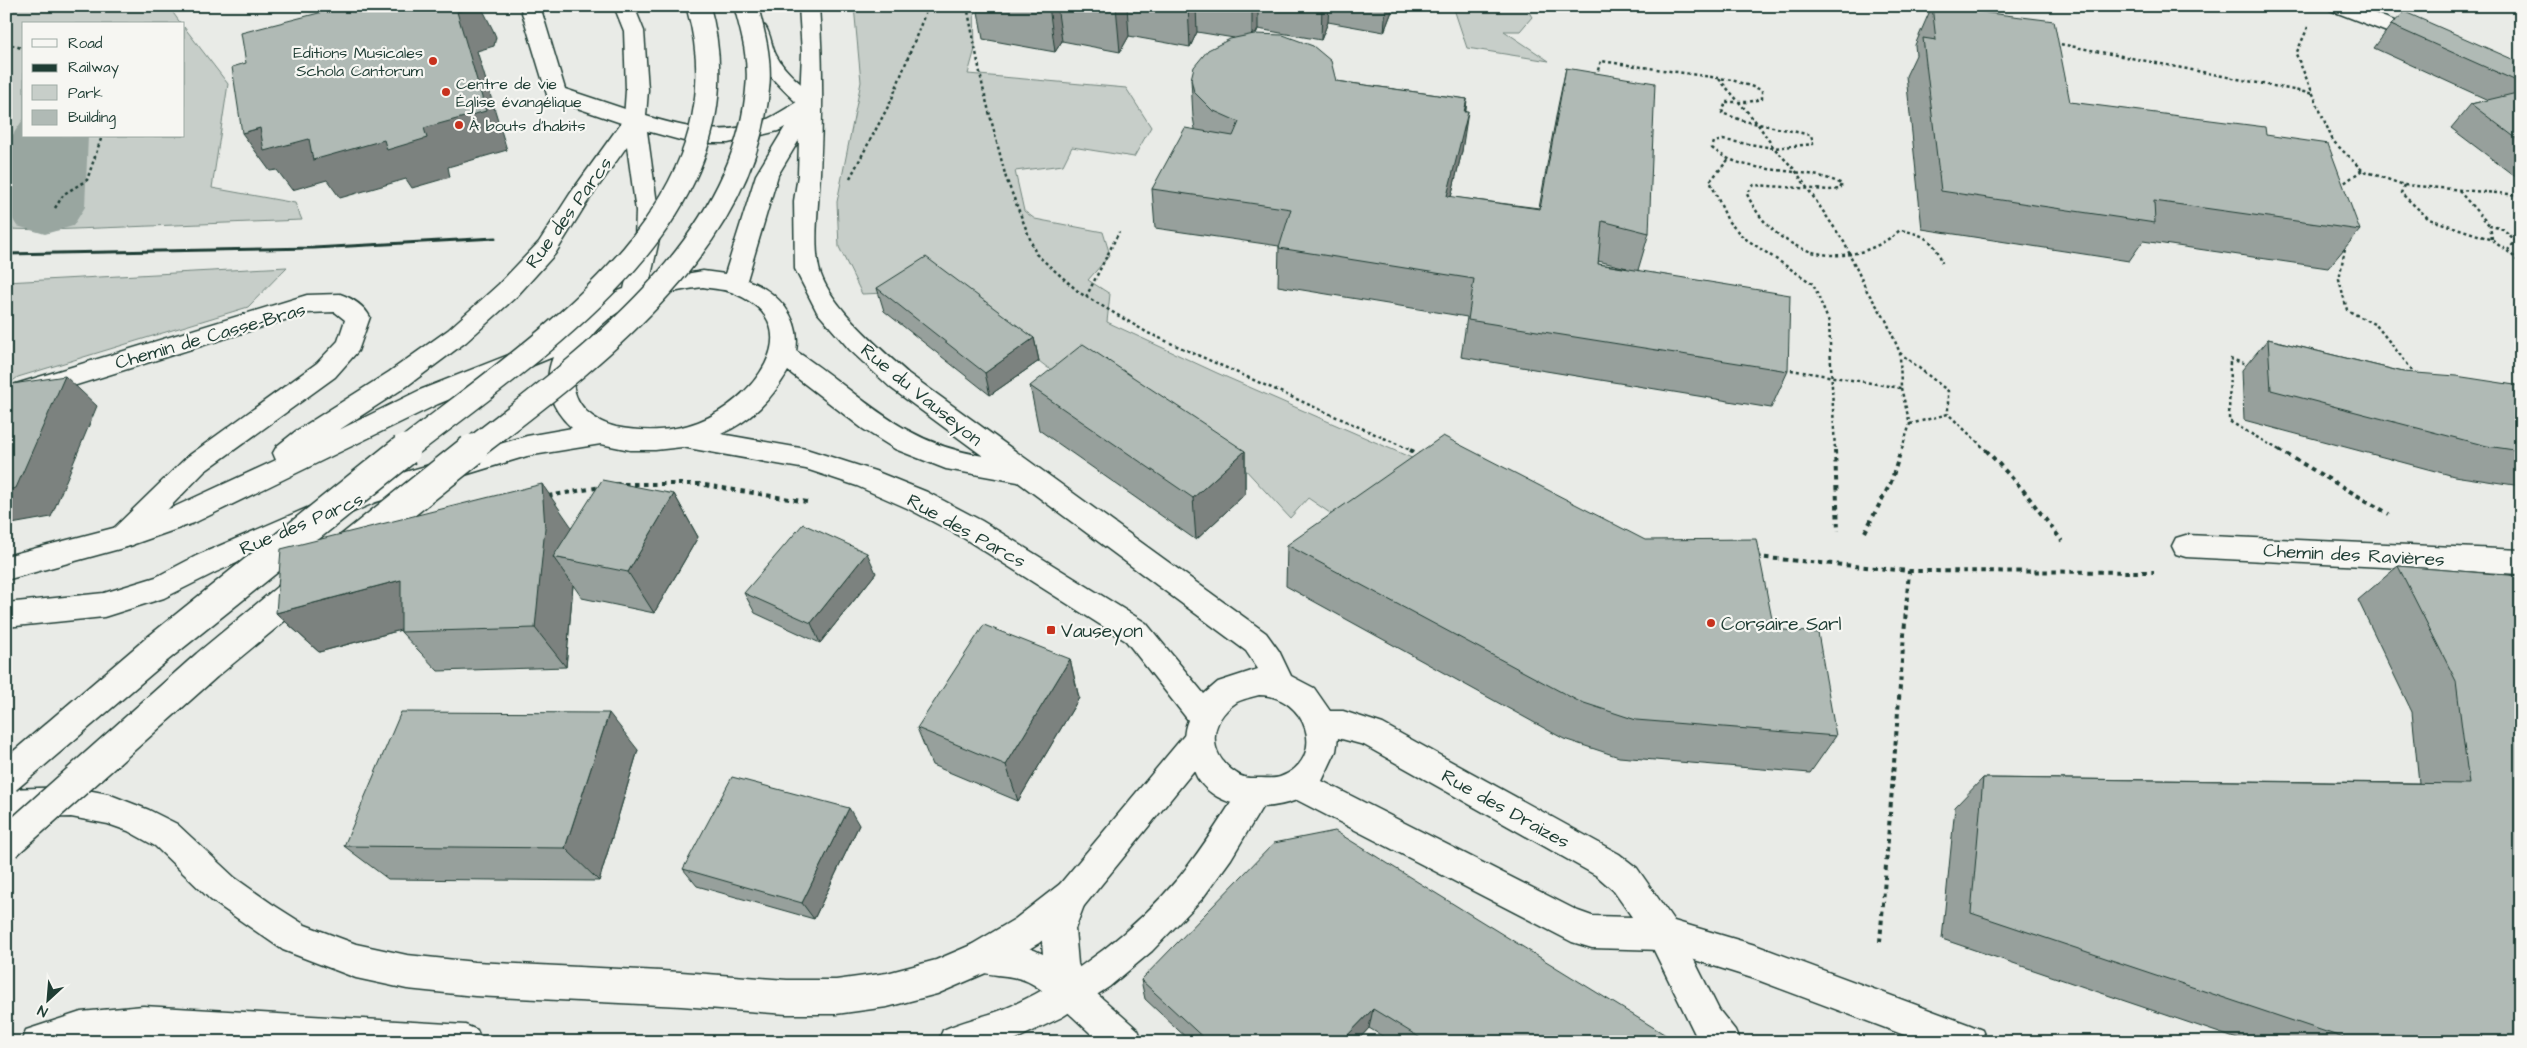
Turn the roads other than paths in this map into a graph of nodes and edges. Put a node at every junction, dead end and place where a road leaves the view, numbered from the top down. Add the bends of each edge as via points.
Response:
1 (530, 6) edge
2 (624, 6) edge
3 (698, 6) edge
4 (746, 6) edge
5 (756, 6) edge
6 (808, 6) edge
7 (2337, 6) edge
8 (2442, 47) edge
9 (810, 103) junction
10 (635, 120) junction
11 (734, 284) junction
12 (635, 292) junction
13 (573, 339) junction
14 (783, 354) junction
15 (6, 397) edge
16 (600, 434) junction
17 (680, 437) junction
18 (1023, 472) junction
19 (232, 494) junction
20 (123, 537) junction
21 (2186, 546) dead end
22 (2521, 562) edge
23 (6, 568) edge
24 (6, 615) edge
25 (1280, 684) junction
26 (1322, 724) junction
27 (1200, 729) junction
28 (6, 778) edge
29 (1297, 784) junction
30 (1254, 794) junction
31 (6, 804) edge
32 (6, 844) edge
33 (1072, 895) junction
34 (1663, 934) junction
35 (983, 957) junction
36 (1072, 992) junction
37 (38, 1042) edge
38 (465, 1042) edge
39 (955, 1042) edge
40 (1126, 1042) edge
41 (1724, 1042) edge
42 (1970, 1042) edge

1 - 10 main road via 556,93
2 - 10 main road via 634,31
3 - 28 main road, bridge via 705,24 710,61 707,107 693,153 672,198 642,243 614,276 529,356 424,435 202,612 87,706
4 - 32 main road, bridge via 758,58 758,97 748,142 724,198 654,295 606,342 207,665
5 - 9 main road via 760,47 767,62
6 - 9 main road, Rue du Vauseyon via 812,53
7 - 8 main road
9 - 10 main road via 770,126 728,136 691,136
9 - 11 main road, Rue du Vauseyon via 767,175
9 - 18 main road, Rue du Vauseyon via 809,175 805,201 807,269 826,306 859,344 900,381
10 - 12 main road via 647,210 647,240
10 - 19 main road, Rue des Parcs via 547,248 508,290 457,336 305,438
11 - 12 main road via 703,279 669,282
11 - 14 main road via 754,292 770,304 780,318 785,336
12 - 13 main road via 604,309
13 - 16 main road via 560,366 561,394 574,417
13 - 19 main road, Rue des Parcs via 429,397
14 - 17 main road via 772,381 748,405 717,425
14 - 18 main road, Rue du Vauseyon via 904,441 971,466
15 - 20 main road, Chemin de Casse-Bras via 307,304 340,303 358,317 348,345 326,370 196,464
16 - 17 main road via 624,440
16 - 24 main road, Rue des Parcs via 527,446 368,494 206,564 164,586 104,605
17 - 27 main road, Rue des Parcs via 806,459 866,478 917,500 972,530 1136,632
18 - 25 main road, Rue du Vauseyon via 1256,642
19 - 20 main road, Rue des Parcs
20 - 23 main road, Rue des Parcs
21 - 22 main road, Chemin des Ravières
25 - 26 main road via 1313,706
25 - 27 main road via 1241,684 1219,697
26 - 29 main road via 1324,740 1320,756 1311,772
26 - 34 main road, Rue des Draizes via 1343,725 1372,734 1608,865 1625,879
27 - 30 main road via 1203,761 1215,777 1233,788
27 - 33 main road via 1108,854
29 - 30 main road via 1277,792
29 - 34 main road via 1572,926 1592,932
30 - 36 main road via 1217,852 1180,899 1144,936
31 - 35 main road via 71,802 108,809 138,820 166,835 223,889 295,938 356,961 408,972 475,979 836,997 887,990 937,977
33 - 35 main road via 1027,931
33 - 36 main road via 1058,930 1061,966
34 - 41 main road, Rue des Draizes via 1707,1022
34 - 42 main road via 1754,962
35 - 36 main road via 1023,962 1049,974
36 - 39 main road via 997,1030
36 - 40 main road
37 - 38 main road via 81,1029 144,1023

